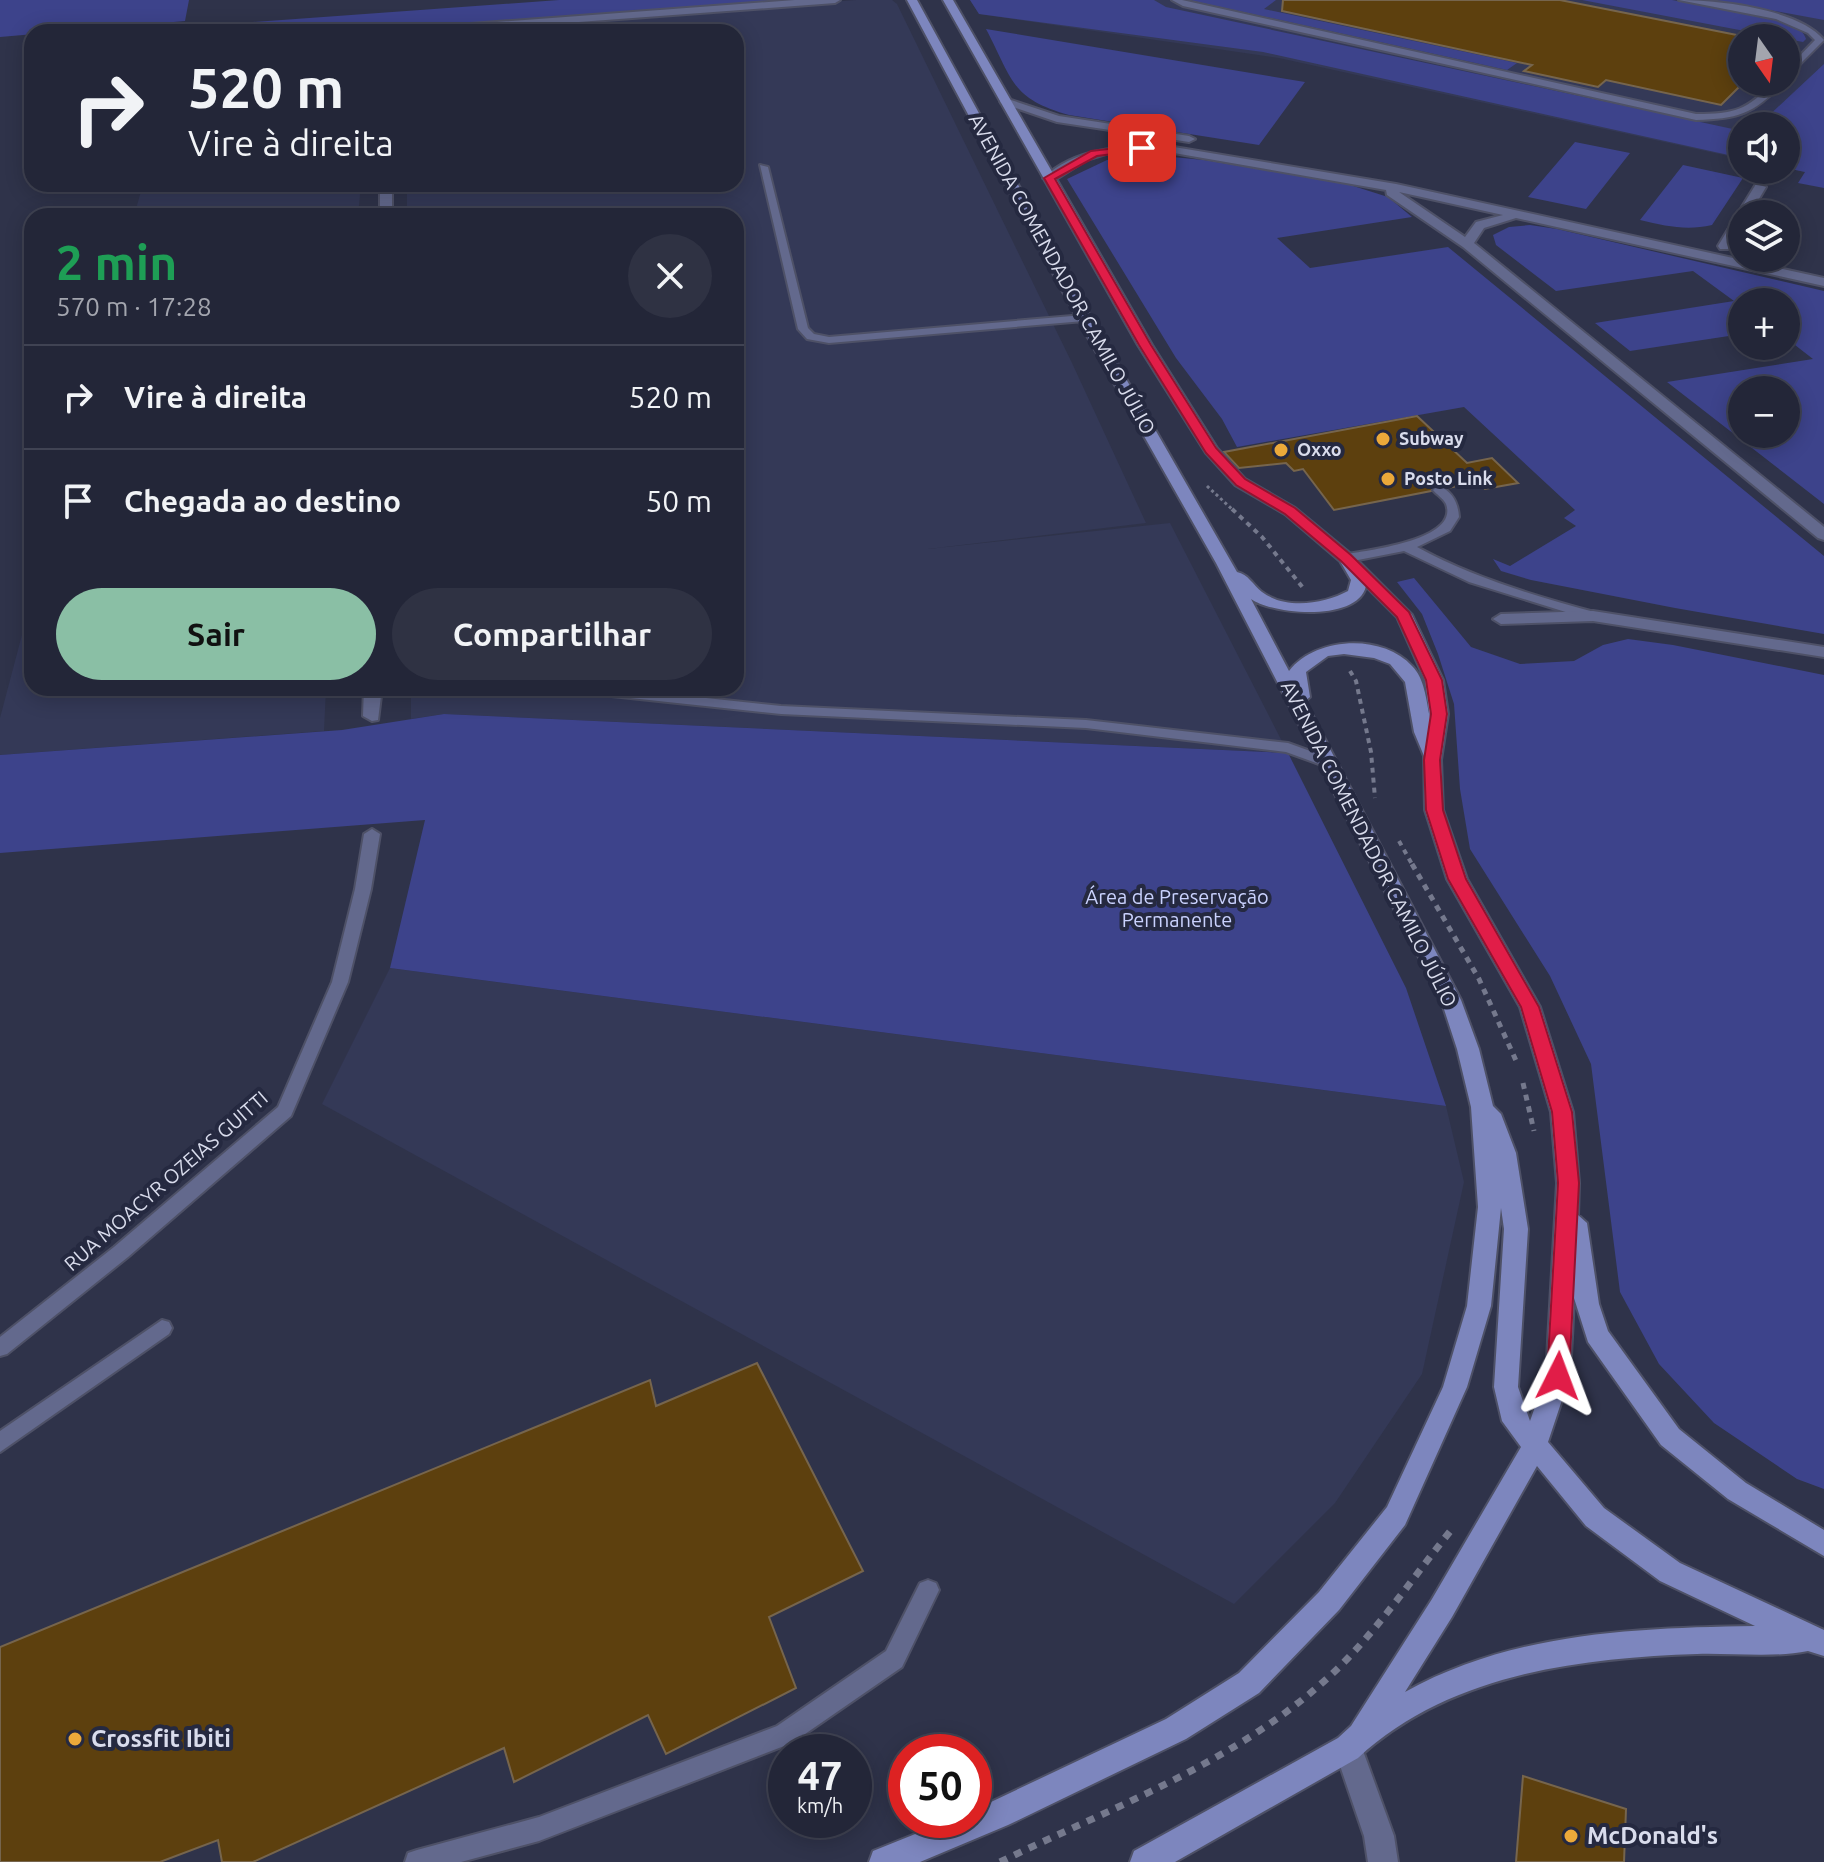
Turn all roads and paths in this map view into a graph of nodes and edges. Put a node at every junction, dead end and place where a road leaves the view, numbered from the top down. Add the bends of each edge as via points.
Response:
1 (835, 0) edge
2 (912, 0) edge
3 (948, 0) edge
4 (1176, 0) edge
5 (1683, 0) edge
6 (511, 24) edge
7 (1800, 24) edge
8 (1800, 24) edge
9 (1800, 61) edge
10 (1765, 96) edge
11 (1005, 101) junction
12 (1109, 127) junction
13 (1251, 149) dead end
14 (1108, 150) junction
15 (1327, 162) dead end
16 (763, 167) dead end
17 (1049, 178) junction
18 (1415, 179) junction
19 (1370, 182) junction
20 (1760, 187) dead end
21 (1396, 188) junction
22 (1429, 195) junction
23 (1405, 200) junction
24 (1752, 200) edge
25 (1533, 217) junction
26 (1648, 229) dead end
27 (1728, 240) edge
28 (1709, 242) dead end
29 (1467, 244) junction
30 (1724, 246) junction
31 (1728, 247) edge
32 (1800, 262) edge
33 (1824, 267) edge
34 (1824, 282) edge
35 (1084, 318) junction
36 (1198, 476) dead end
37 (1439, 490) dead end
38 (1824, 535) edge
39 (1405, 546) junction
40 (1346, 558) junction
41 (1224, 563) junction
42 (1315, 608) junction
43 (1593, 616) junction
44 (1501, 619) dead end
45 (1336, 648) junction
46 (1824, 652) edge
47 (373, 696) edge
48 (649, 696) edge
49 (372, 716) dead end
50 (1305, 718) junction
51 (1432, 760) junction
52 (1330, 763) junction
53 (1383, 812) dead end
54 (372, 834) dead end
55 (1398, 839) dead end
56 (1472, 1066) junction
57 (1535, 1134) dead end
58 (1568, 1183) junction
59 (162, 1328) dead end
60 (0, 1348) edge
61 (0, 1443) edge
62 (1534, 1447) junction
63 (1457, 1523) dead end
64 (1824, 1544) edge
65 (928, 1590) dead end
66 (1817, 1641) edge
67 (1354, 1742) junction
68 (417, 1862) edge
69 (884, 1862) edge
70 (1000, 1862) edge
71 (1145, 1862) edge
72 (1383, 1862) edge

1 - 6 street
2 - 35 main road, AVENIDA COMENDADOR CAMILO JÚLIO
3 - 11 main road, AVENIDA COMENDADOR CAMILO JÚLIO
4 - 10 lane via 1696,117 1750,111
5 - 7 lane
8 - 9 lane via 1820,40
11 - 12 street via 1042,116
11 - 17 main road, AVENIDA COMENDADOR CAMILO JÚLIO
12 - 13 street
12 - 14 street via 1084,139
14 - 17 street
14 - 19 street via 1174,150
15 - 18 street
16 - 35 lane via 803,329 811,337 829,340
17 - 40 main road, AVENIDA COMENDADOR CAMILO JÚLIO via 1211,450 1240,482 1290,511
18 - 21 street via 1397,180
18 - 22 street
18 - 26 street
19 - 21 street
19 - 23 street
20 - 24 street
21 - 22 street
21 - 23 street
22 - 25 street
22 - 29 street
23 - 29 street
25 - 29 street via 1489,221
25 - 34 street
27 - 30 street
28 - 30 street
29 - 38 street
30 - 31 street
32 - 33 street
35 - 41 main road, AVENIDA COMENDADOR CAMILO JÚLIO
36 - 42 path via 1262,537
37 - 39 lane via 1452,503 1446,527
39 - 40 lane
39 - 43 lane via 1445,570 1487,586
40 - 42 main road via 1359,580 1356,593
40 - 51 main road, AVENIDA COMENDADOR CAMILO JÚLIO via 1404,615 1434,680 1439,714
41 - 42 main road via 1259,598
41 - 50 main road, AVENIDA COMENDADOR CAMILO JÚLIO
43 - 44 street
43 - 46 street
45 - 50 main road via 1309,657 1297,671
45 - 51 main road via 1379,652 1405,667 1419,696
45 - 53 path via 1356,681 1375,798
47 - 49 street
48 - 52 lane via 781,710 1086,724 1288,748
50 - 52 main road, AVENIDA COMENDADOR CAMILO JÚLIO
51 - 58 main road, AVENIDA COMENDADOR CAMILO JÚLIO via 1434,810 1457,879 1530,1007 1562,1112
52 - 56 main road, AVENIDA COMENDADOR CAMILO JÚLIO via 1451,1000
54 - 60 lane, RUA MOACYR OZEIAS GUITTI via 340,982 285,1111
55 - 57 path via 1508,1037
56 - 62 main road via 1505,1153 1516,1229 1506,1387 1515,1421
56 - 69 main road, AVENIDA COMENDADOR CAMILO JÚLIO via 1482,1107 1490,1207 1479,1306 1455,1387 1396,1516 1329,1601 1249,1683 1176,1729 998,1815
58 - 62 main road, AVENIDA COMENDADOR CAMILO JÚLIO via 1558,1376
58 - 64 main road via 1597,1335 1633,1388 1670,1437 1737,1491
59 - 61 lane
62 - 66 main road via 1595,1517 1670,1572
62 - 67 main road, AVENIDA COMENDADOR CAMILO JÚLIO via 1442,1608
63 - 70 path via 1349,1657 1297,1703 1213,1759
65 - 68 lane via 894,1659 784,1735 539,1829
66 - 67 main road via 1628,1641 1521,1659 1437,1690
67 - 71 main road, AVENIDA COMENDADOR CAMILO JÚLIO
67 - 72 street

